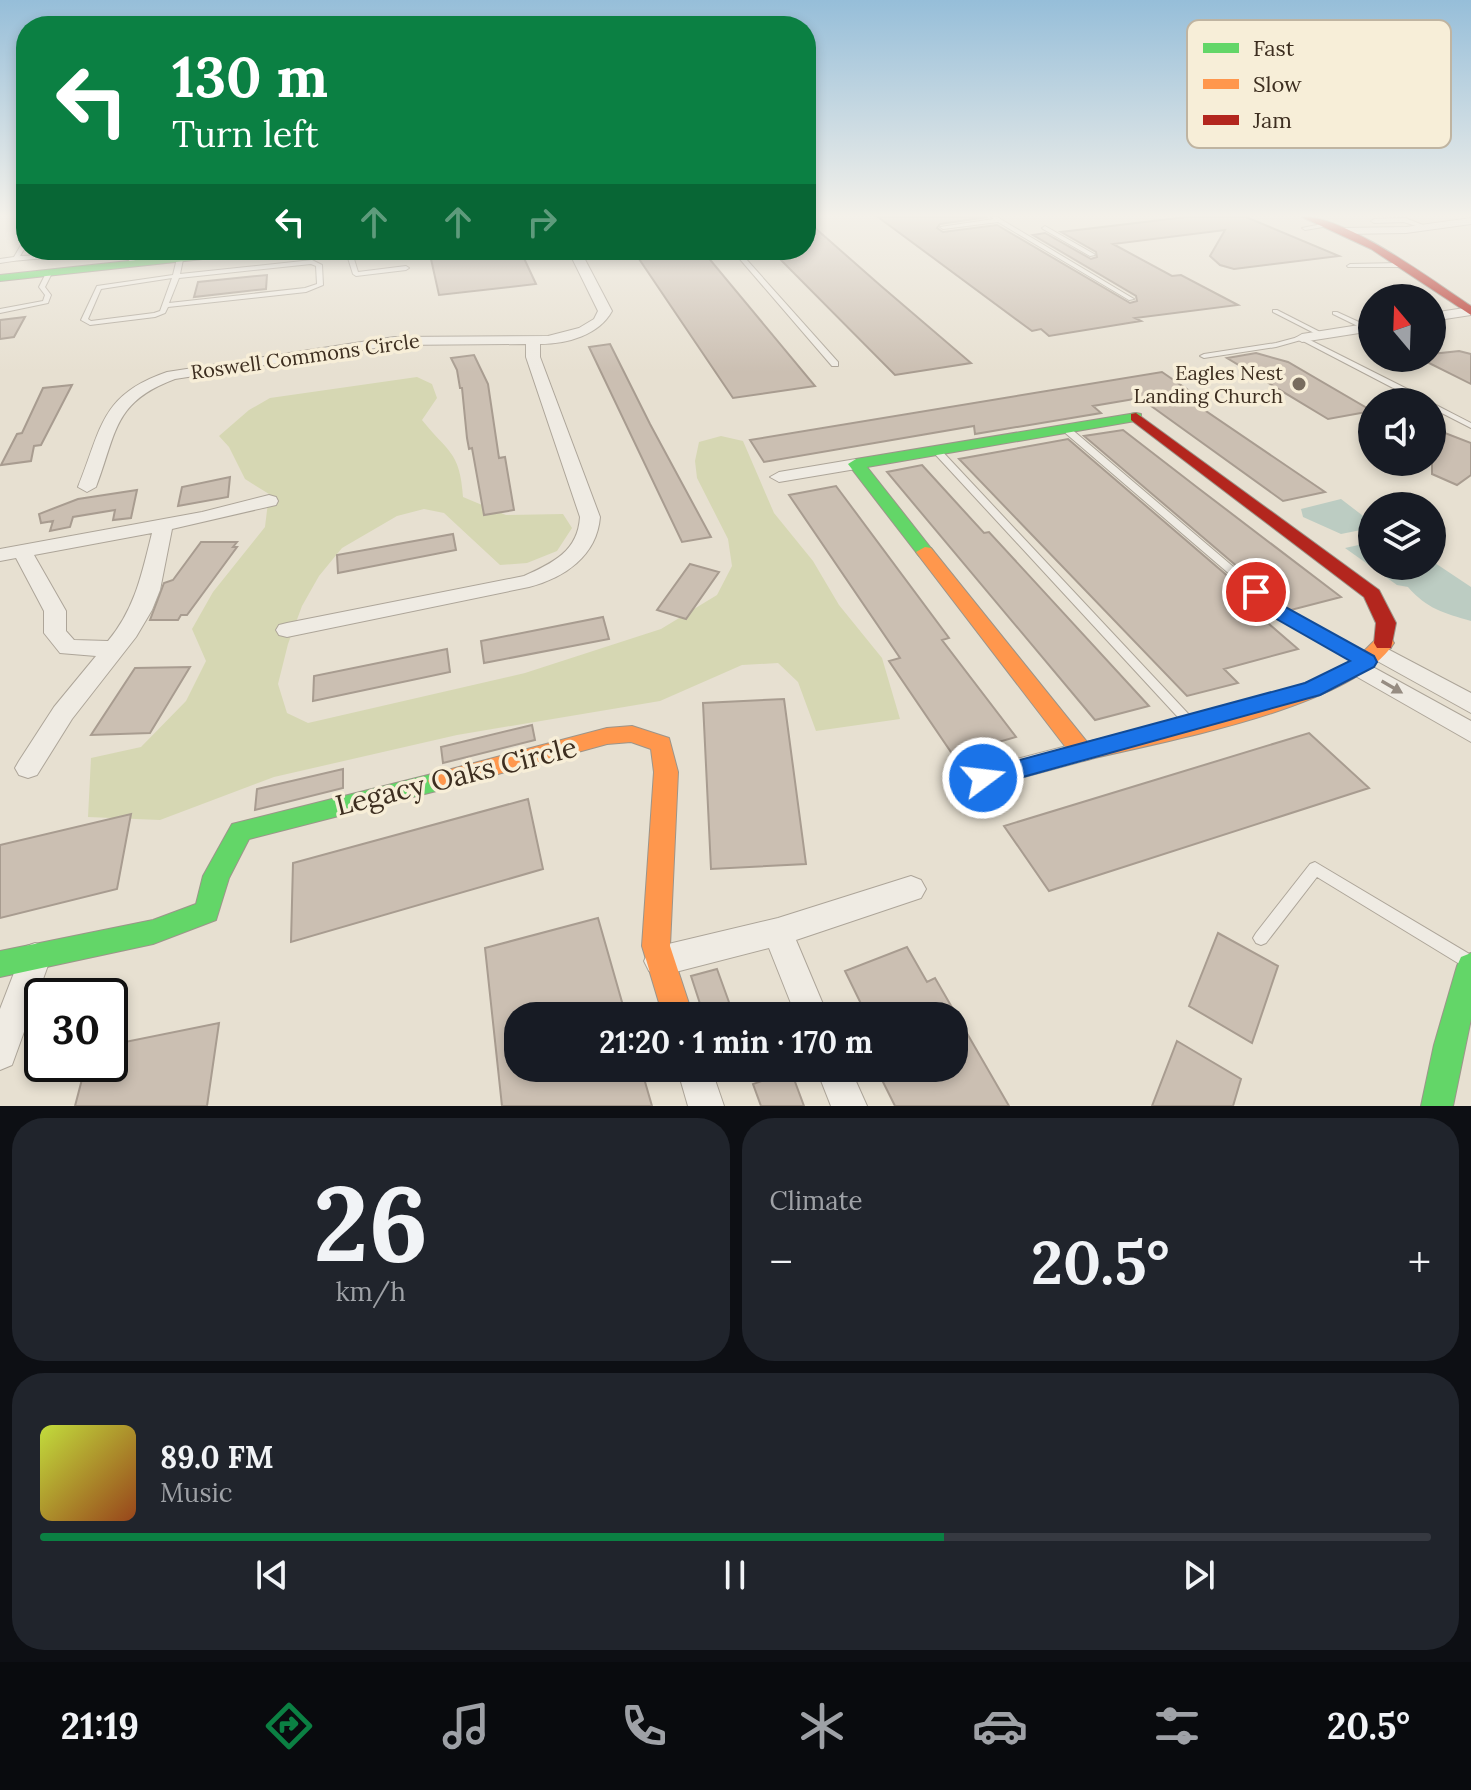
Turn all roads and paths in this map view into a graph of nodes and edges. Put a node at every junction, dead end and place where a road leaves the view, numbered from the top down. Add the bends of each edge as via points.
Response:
1 (72, 269) edge
2 (157, 269) edge
3 (177, 269) edge
4 (319, 269) edge
5 (354, 269) edge
6 (401, 269) edge
7 (584, 269) edge
8 (751, 269) edge
9 (1081, 269) edge
10 (1407, 269) edge
11 (49, 273) junction
12 (0, 278) edge
13 (1131, 299) dead end
14 (165, 305) junction
15 (1470, 310) edge
16 (0, 311) edge
17 (1275, 311) dead end
18 (1335, 313) dead end
19 (1446, 314) edge
20 (1358, 324) edge
21 (1358, 330) edge
22 (1322, 335) junction
23 (1302, 338) junction
24 (533, 341) junction
25 (1204, 356) dead end
26 (835, 364) dead end
27 (1399, 388) edge
28 (1446, 413) edge
29 (1471, 426) edge
30 (1066, 429) junction
31 (937, 451) junction
32 (856, 464) junction
33 (779, 477) dead end
34 (87, 487) dead end
35 (269, 501) dead end
36 (163, 526) junction
37 (11, 553) edge
38 (287, 630) dead end
39 (114, 649) junction
40 (1368, 661) junction
41 (1443, 688) junction
42 (1471, 704) edge
43 (1424, 705) junction
44 (1191, 724) junction
45 (1471, 733) edge
46 (1082, 752) junction
47 (28, 768) dead end
48 (983, 778) dead end
49 (911, 889) dead end
50 (778, 932) junction
51 (1261, 938) dead end
52 (35, 957) junction
53 (660, 961) junction
54 (0, 964) edge
55 (1471, 965) edge
56 (673, 1002) edge
57 (806, 1002) edge
58 (0, 1053) edge
59 (698, 1082) edge
60 (839, 1082) edge
61 (706, 1106) edge
62 (849, 1106) edge
63 (1437, 1106) edge

1 - 11 street
2 - 14 lane via 99,287 84,320 155,315
3 - 14 lane
4 - 14 lane via 320,285 306,290
5 - 6 lane via 356,274
7 - 24 street, Roswell Commons Circle via 604,306 604,317 573,335
8 - 26 lane
9 - 13 lane
10 - 15 street
11 - 12 street
11 - 16 lane via 42,287 46,302
15 - 19 street
17 - 22 lane
18 - 20 lane
21 - 22 street
22 - 23 street
23 - 25 lane
23 - 27 lane
24 - 34 street, Roswell Commons Circle via 394,341 172,375 140,389 120,406
24 - 38 street via 533,357 590,517 578,552 529,581
28 - 29 lane
30 - 31 street
30 - 40 lane via 1280,612
30 - 40 street via 1136,417 1372,594 1385,612 1388,631
31 - 32 street
31 - 44 lane
32 - 33 street
32 - 46 street
35 - 36 street
36 - 37 street
36 - 39 street via 149,590
37 - 39 street via 55,611 55,633 68,648
39 - 47 street
40 - 41 street
40 -> 43 street
40 - 44 street via 1312,689
41 - 42 street
41 - 43 street
43 - 45 street
44 - 46 street
46 - 48 street
49 - 50 street
50 - 53 street
50 - 57 street
51 - 55 lane via 1315,868
52 - 53 street, Legacy Oaks Circle via 153,932 207,912 216,876 241,831 607,736 632,734 661,744 666,772 656,946
52 - 54 street, Legacy Oaks Circle
52 - 58 street
53 - 56 street, Legacy Oaks Circle
55 - 63 street
59 - 61 street
60 - 62 street

